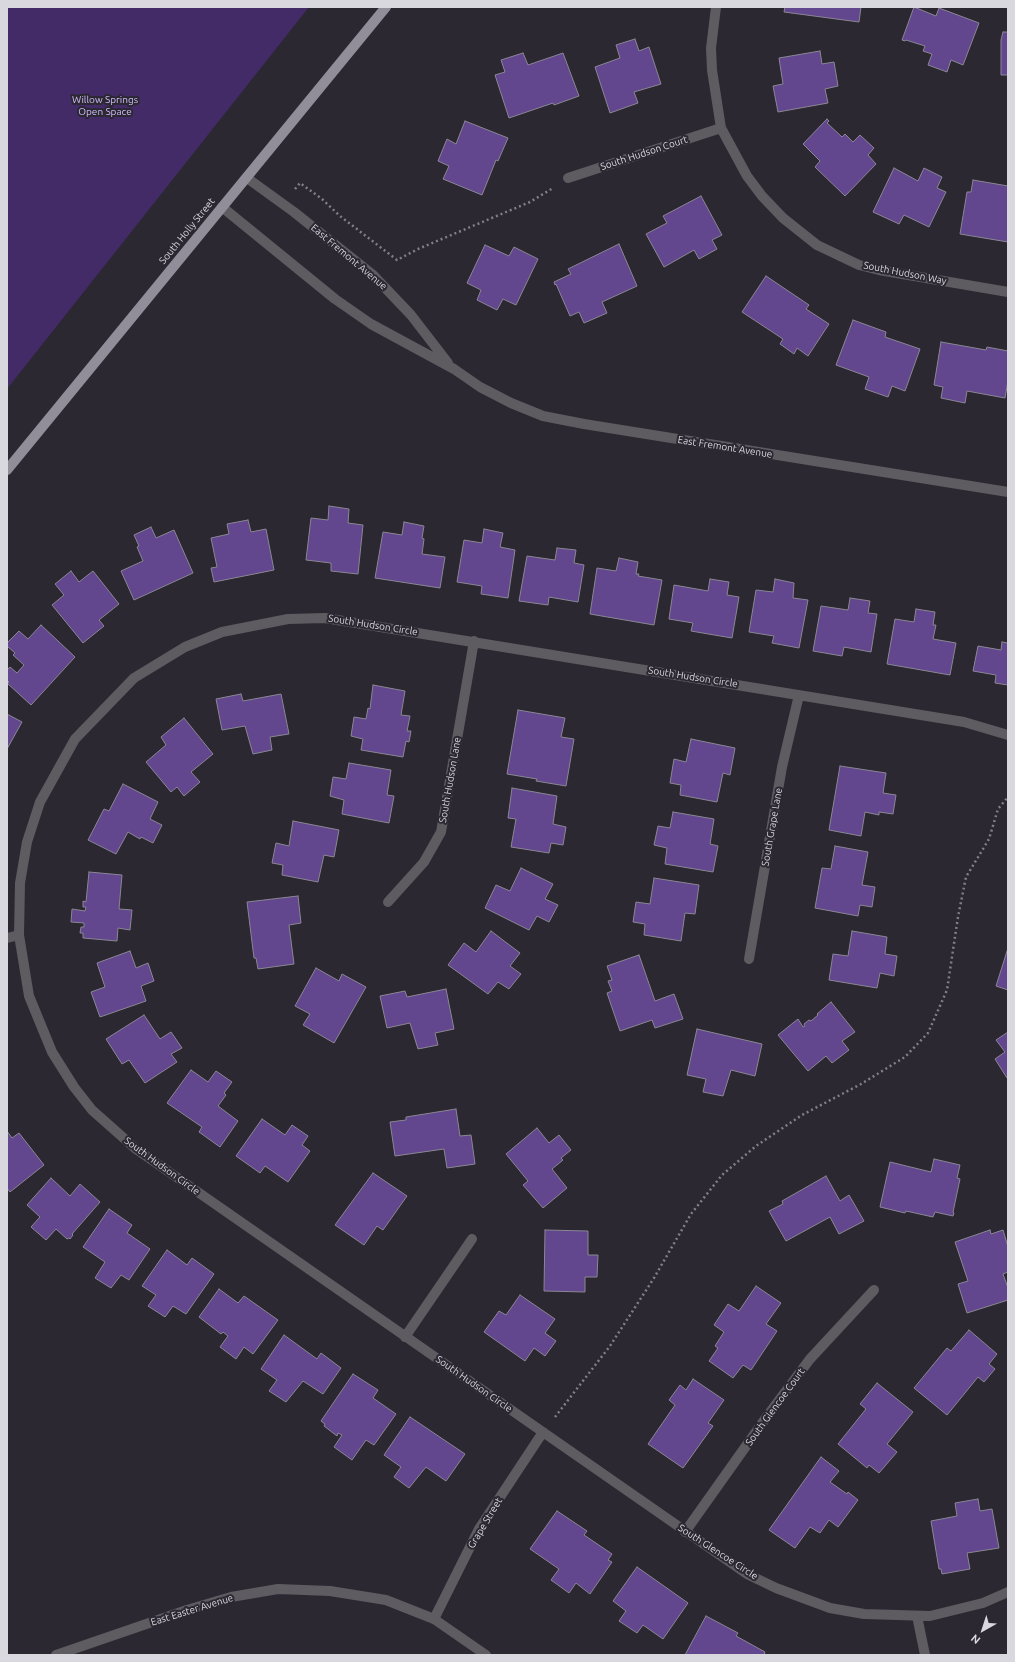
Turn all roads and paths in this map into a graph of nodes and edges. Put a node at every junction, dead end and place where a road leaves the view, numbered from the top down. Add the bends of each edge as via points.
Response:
1 (386, 7) edge
2 (716, 7) edge
3 (721, 128) junction
4 (246, 178) junction
5 (568, 178) joint
6 (283, 204) junction
7 (222, 207) junction
8 (1008, 292) edge
9 (454, 369) junction
10 (7, 470) edge
11 (1008, 492) edge
12 (474, 641) junction
13 (799, 695) junction
14 (1008, 735) edge
15 (1008, 797) edge
16 (388, 902) dead end
17 (19, 935) junction
18 (7, 938) edge
19 (749, 959) dead end
20 (472, 1239) dead end
21 (874, 1290) dead end
22 (405, 1337) junction
23 (543, 1432) junction
24 (685, 1532) junction
25 (1008, 1592) edge
26 (918, 1616) junction
27 (434, 1619) junction
28 (56, 1655) edge
29 (486, 1655) edge
30 (925, 1655) edge

1 - 4 main road, South Holly Street
2 - 3 street, South Hudson Way via 711,48
3 - 5 street, South Hudson Court
3 - 8 street, South Hudson Way via 747,176 762,196 783,218 817,245 879,270
4 - 6 street, East Fremont Avenue
4 - 7 main road, South Holly Street
5 - 6 path via 530,202 397,260 300,183
6 - 9 street, East Fremont Avenue via 373,275 411,315
7 - 9 street, East Fremont Avenue via 355,313
7 - 10 main road, South Holly Street
9 - 11 street, East Fremont Avenue via 504,400 543,416
12 - 13 street, South Hudson Circle
12 - 16 street, South Hudson Lane via 441,832 424,862
12 - 17 street, South Hudson Circle via 325,618 288,619 222,632 185,647 134,678 75,739 40,802 27,842 20,883
13 - 14 street, South Hudson Circle via 964,722
13 - 19 street, South Grape Lane via 782,767
15 - 23 path via 998,809 989,839 966,877 947,990 928,1033 905,1057 802,1115 756,1146 722,1175 691,1214 610,1346
17 - 18 street
17 - 22 street, South Hudson Circle via 29,996 52,1052 92,1110 136,1149
20 - 22 street
21 - 24 street, South Glencoe Court via 810,1359
22 - 23 street, South Hudson Circle
23 - 24 street, South Glencoe Circle
23 - 27 street, Grape Street via 479,1529
24 - 26 street, South Glencoe Circle via 747,1574 830,1608 864,1614
25 - 26 street, South Glencoe Circle via 983,1603 930,1616
26 - 30 street
27 - 28 street, East Easter Avenue via 386,1600 330,1591 278,1589 231,1597 187,1610
27 - 29 street, East Easter Avenue

